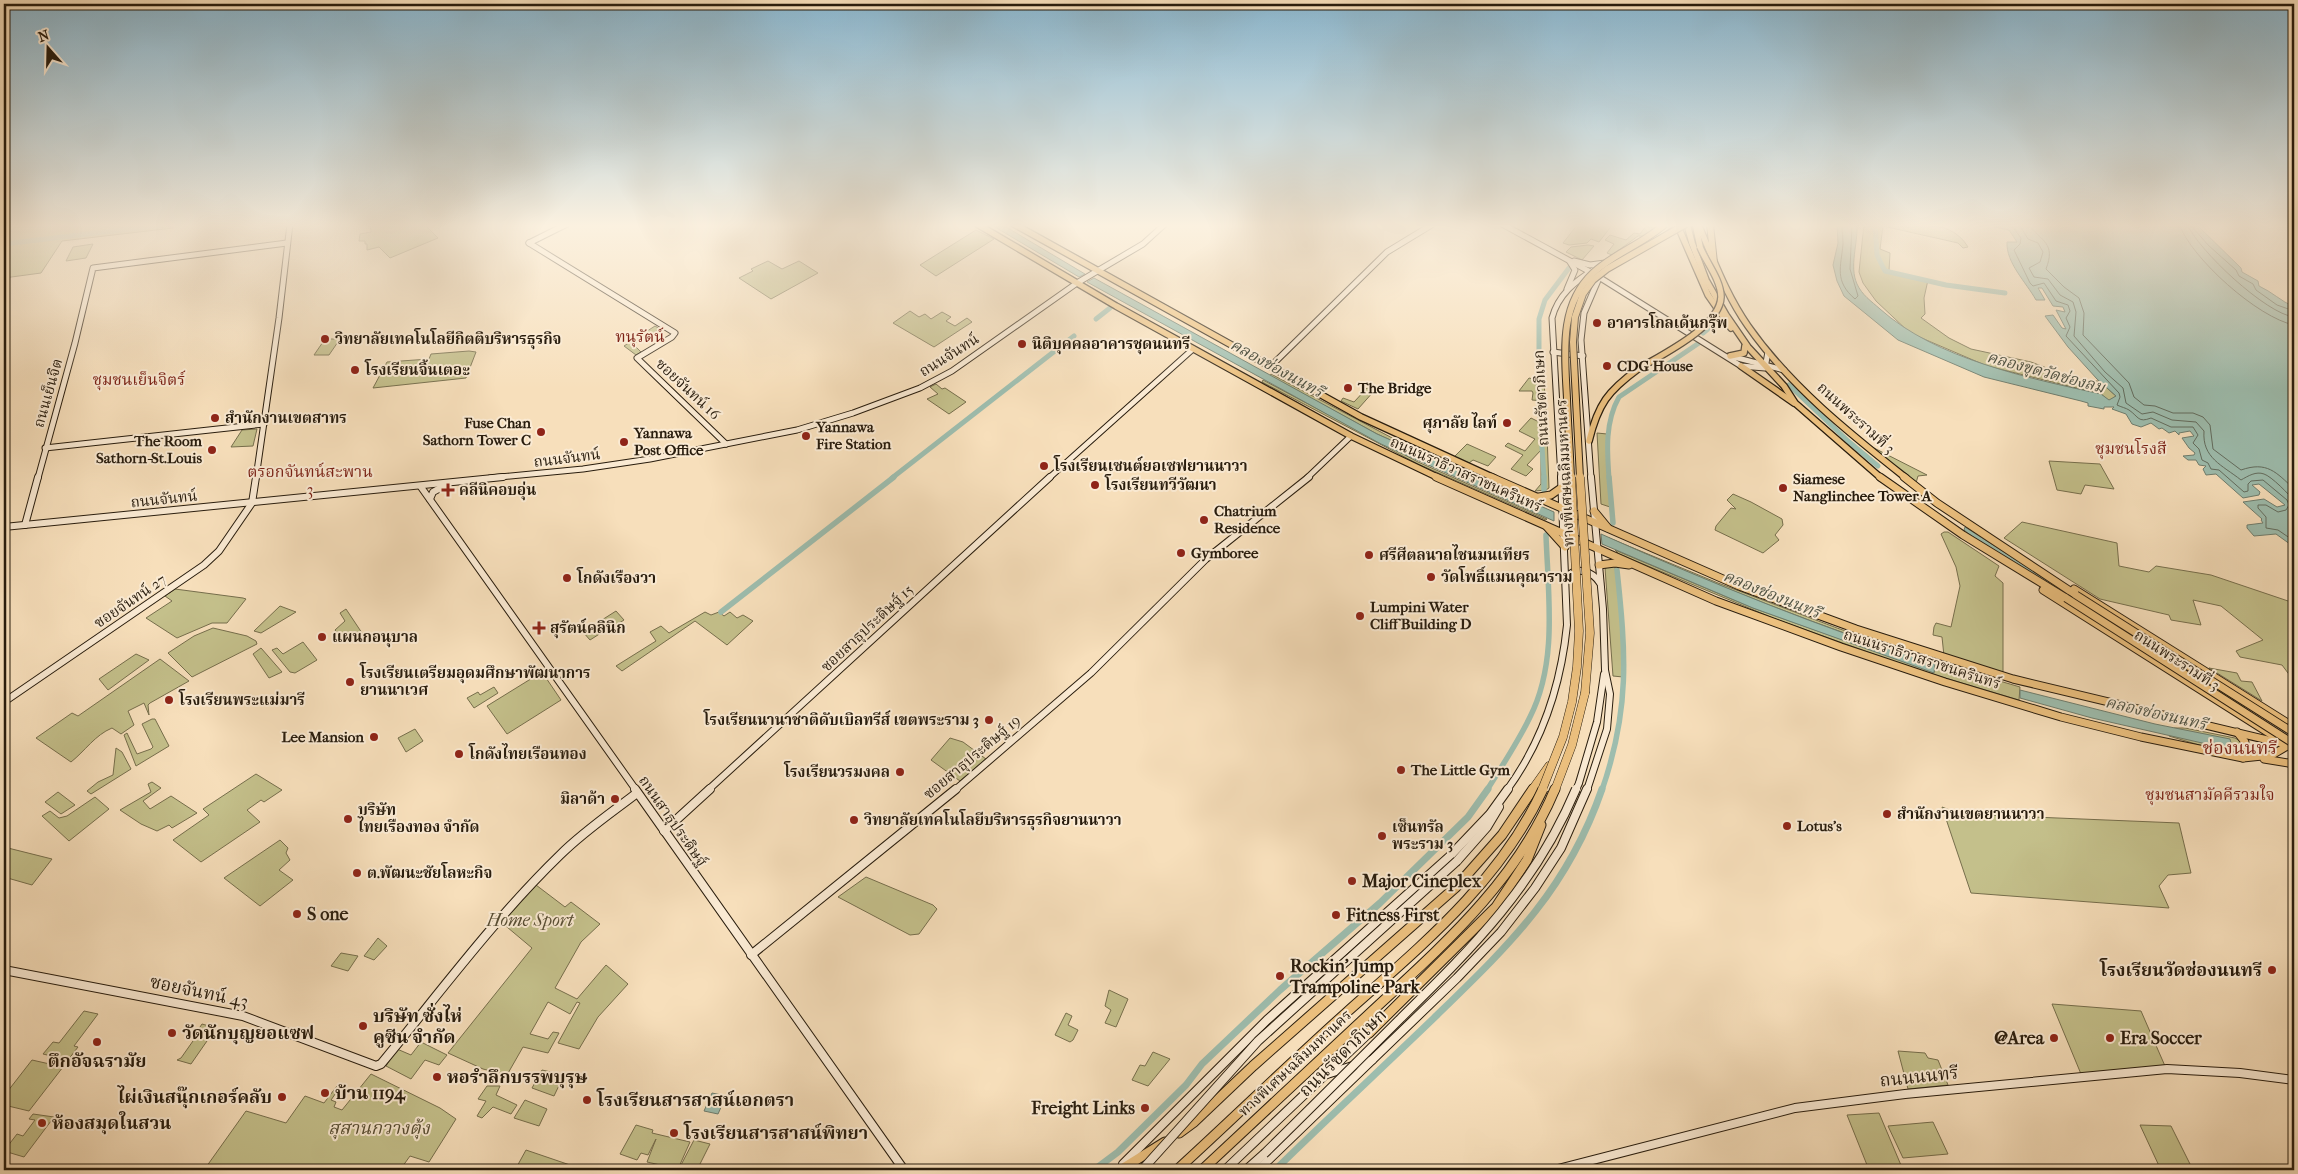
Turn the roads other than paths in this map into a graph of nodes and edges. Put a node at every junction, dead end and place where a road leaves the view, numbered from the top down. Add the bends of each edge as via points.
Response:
1 (1599, 278) edge
2 (90, 279) edge
3 (283, 279) edge
4 (587, 279) edge
5 (1073, 279) edge
6 (1084, 279) edge
7 (1105, 279) edge
8 (1359, 279) edge
9 (1571, 279) edge
10 (1581, 279) edge
11 (1586, 279) edge
12 (1596, 279) edge
13 (1600, 279) edge
14 (1701, 279) edge
15 (1708, 279) edge
16 (1715, 279) edge
17 (1722, 279) edge
18 (1079, 282) junction
19 (1595, 287) junction
20 (1616, 287) junction
21 (1566, 291) junction
22 (1730, 294) junction
23 (1716, 296) junction
24 (1745, 346) junction
25 (1193, 349) junction
26 (1752, 351) junction
27 (1553, 352) junction
28 (1768, 352) junction
29 (1727, 355) junction
30 (1583, 356) junction
31 (1765, 365) junction
32 (1741, 366) junction
33 (1270, 367) junction
34 (1784, 370) junction
35 (1795, 403) junction
36 (264, 424) junction
37 (1352, 436) junction
38 (1589, 441) junction
39 (726, 444) junction
40 (45, 448) junction
41 (452, 483) junction
42 (421, 487) junction
43 (1561, 488) junction
44 (1536, 497) junction
45 (430, 499) junction
46 (252, 503) junction
47 (1562, 508) junction
48 (1594, 511) junction
49 (1543, 524) junction
50 (1595, 524) junction
51 (25, 525) junction
52 (4, 527) edge
53 (1610, 530) junction
54 (1564, 532) junction
55 (1565, 547) junction
56 (1597, 548) junction
57 (1599, 565) junction
58 (2031, 565) junction
59 (1636, 566) junction
60 (2023, 574) junction
61 (1565, 581) junction
62 (1601, 586) junction
63 (1605, 670) junction
64 (4, 702) edge
65 (2254, 702) junction
66 (2240, 717) junction
67 (2292, 725) edge
68 (2237, 732) junction
69 (2294, 734) edge
70 (2293, 745) edge
71 (1558, 752) junction
72 (2243, 758) junction
73 (2254, 758) junction
74 (2294, 764) edge
75 (637, 793) junction
76 (1503, 797) junction
77 (1544, 814) junction
78 (664, 831) junction
79 (751, 955) junction
80 (4, 970) edge
81 (1369, 1033) joint
82 (1374, 1060) junction
83 (1326, 1074) junction
84 (2294, 1080) edge
85 (904, 1170) edge
86 (1119, 1170) edge
87 (1142, 1170) edge
88 (1178, 1170) edge
89 (1202, 1170) edge
90 (1225, 1170) edge
91 (1246, 1170) edge
92 (1258, 1170) edge
93 (1554, 1170) edge

1 - 19 main road, ถนนรัชดาภิเษก
2 - 40 main road, ถนนเย็นจิต
3 - 36 main road
4 - 39 main road, ซอยจันทน์ 16 via 674,333 637,358
5 - 18 main road, ถนนนราธิวาสราชนครินทร์
6 - 18 main road, ถนนจันทน์
7 - 33 main road, ถนนนราธิวาสราชนครินทร์
8 - 33 main road
9 - 21 main road
10 - 21 main road, ถนนรัชดาภิเษก
11 - 71 highway, ทางพิเศษเฉลิมมหานคร, bridge via 1574,296 1566,320 1568,450 1579,642 1575,687
12 - 77 highway, ทางพิเศษเฉลิมมหานคร, bridge via 1576,309 1573,337 1589,660 1576,730
13 - 20 main road
14 - 24 main road, ถนนพระรามที่ 3 via 1708,295
15 - 23 main road, ถนนพระรามที่ 3
16 - 38 main road, bridge via 1721,297 1720,309 1707,323 1608,392 1594,418
17 - 22 main road, ถนนพระรามที่ 3
18 - 25 main road, ถนนนราธิวาสราชนครินทร์
18 - 39 main road, ถนนจันทน์ via 952,371 926,385 811,427
19 - 20 main road
19 - 30 main road, ถนนรัชดาภิเษก via 1584,313
20 - 29 main road
21 - 27 main road, ถนนรัชดาภิเษก via 1553,313
22 - 23 main road via 1725,298
22 - 28 main road, ถนนพระรามที่ 3
23 - 26 main road, ถนนพระรามที่ 3
24 - 26 main road, ถนนพระรามที่ 3
24 - 29 main road via 1744,354
25 - 37 main road, ถนนนราธิวาสราชนครินทร์
25 - 78 main road, ซอยสาธุประดิษฐ์ 15
26 - 31 main road, ถนนพระรามที่ 3
27 - 30 main road
27 - 43 main road, ถนนรัชดาภิเษก
28 - 31 main road
28 - 34 main road, ถนนพระรามที่ 3
29 - 31 main road
29 - 32 main road
30 - 38 main road, ถนนรัชดาภิเษก
31 - 32 main road via 1759,369
31 - 34 main road
31 - 35 main road, ถนนพระรามที่ 3
32 - 35 main road
33 - 44 main road, ถนนนราธิวาสราชนครินทร์ via 1384,429
34 - 58 main road, ถนนพระรามที่ 3 via 1850,434 1936,504
35 - 60 main road, ถนนพระรามที่ 3 via 1902,493
36 - 40 main road
36 - 46 main road
37 - 49 main road, ถนนนราธิวาสราชนครินทร์
37 - 79 main road, ซอยสาธุประดิษฐ์ 19 via 1315,472 1209,556 1054,706 946,798
38 - 48 main road, ถนนรัชดาภิเษก
39 - 41 main road, ถนนจันทน์ via 583,469
40 - 51 main road, ถนนเย็นจิต
41 - 42 main road, ถนนจันทน์
41 - 45 main road via 435,490
42 - 45 main road, ถนนสาธุประดิษฐ์
42 - 46 main road, ถนนจันทน์
43 - 44 main road via 1550,496
43 - 47 main road, ถนนรัชดาภิเษก
44 - 47 main road, ถนนนราธิวาสราชนครินทร์
45 - 75 main road, ถนนสาธุประดิษฐ์
46 - 51 main road, ถนนจันทน์
46 - 64 main road, ซอยจันทน์ 27 via 219,551 204,565
47 - 50 main road, ถนนนราธิวาสราชนครินทร์
47 - 54 main road, ถนนรัชดาภิเษก
48 - 50 main road, ถนนรัชดาภิเษก
48 - 53 main road
49 - 54 main road, ถนนนราธิวาสราชนครินทร์
49 - 55 main road
50 - 53 main road, ถนนนราธิวาสราชนครินทร์
50 - 56 main road, ถนนรัชดาภิเษก
51 - 52 main road, ถนนจันทน์
53 - 68 main road, ถนนนราธิวาสราชนครินทร์ via 1769,597 1915,648 2030,683
54 - 55 main road, ถนนรัชดาภิเษก
54 - 56 main road, ถนนนราธิวาสราชนครินทร์
55 - 61 main road, ถนนรัชดาภิเษก
56 - 57 main road, ถนนรัชดาภิเษก
56 - 59 main road, ถนนนราธิวาสราชนครินทร์
57 - 59 main road
57 - 62 main road, ถนนรัชดาภิเษก
58 - 65 main road, ถนนพระรามที่ 3 via 2041,568
58 - 69 main road, ถนนพระรามที่ 3, bridge
59 - 72 main road, ถนนนราธิวาสราชนครินทร์ via 1792,630 1944,682 2101,727
60 - 66 main road, ถนนพระรามที่ 3
60 - 70 main road, ถนนพระรามที่ 3, bridge via 2066,598
61 - 62 main road via 1569,573 1583,571 1596,576
61 - 76 main road, ถนนรัชดาภิเษก via 1566,635 1554,695 1530,754
62 - 63 main road, ถนนรัชดาภิเษก
63 - 82 main road, ถนนรัชดาภิเษก via 1610,694 1607,729 1590,784 1560,848 1535,888 1501,932
63 - 91 main road, ถนนรัชดาภิเษก, bridge via 1597,722 1579,783 1565,818 1542,860 1497,921
65 - 66 main road via 2258,710 2256,715
65 - 67 main road, ถนนพระรามที่ 3
66 - 68 main road via 2244,725
66 - 70 main road, ถนนพระรามที่ 3
67 - 69 main road
68 - 70 main road, ถนนนราธิวาสราชนครินทร์
68 - 72 main road via 2245,742
70 - 73 main road, ถนนนราธิวาสราชนครินทร์ via 2278,753
71 - 86 highway, bridge via 1513,821 1456,887 1194,1122
71 - 88 highway, ทางพิเศษเฉลิมมหานคร, bridge via 1543,791 1518,835 1476,891
72 - 73 main road, ถนนนราธิวาสราชนครินทร์
73 - 74 main road
75 - 78 main road, ถนนสาธุประดิษฐ์
75 - 80 main road, ซอยจันทน์ 43 via 590,828 562,854 473,951 381,1064 370,1065 302,1036 243,1016
76 - 86 main road, ถนนรัชดาภิเษก via 1449,857 1250,1036
76 - 87 main road, ถนนรัชดาภิเษก, bridge via 1488,827 1457,861 1258,1041
77 - 81 highway via 1533,848 1509,890 1480,924
77 - 89 highway, ทางพิเศษเฉลิมมหานคร via 1509,870 1462,926
78 - 79 main road, ถนนสาธุประดิษฐ์
79 - 85 main road, ถนนสาธุประดิษฐ์
81 - 83 main road, ถนนรัชดาภิเษก
82 - 83 main road
82 - 92 main road, ถนนรัชดาภิเษก
83 - 90 main road, ถนนรัชดาภิเษก
84 - 93 main road, ถนนนนทรี via 2240,1073 2167,1070 1905,1094 1795,1108

